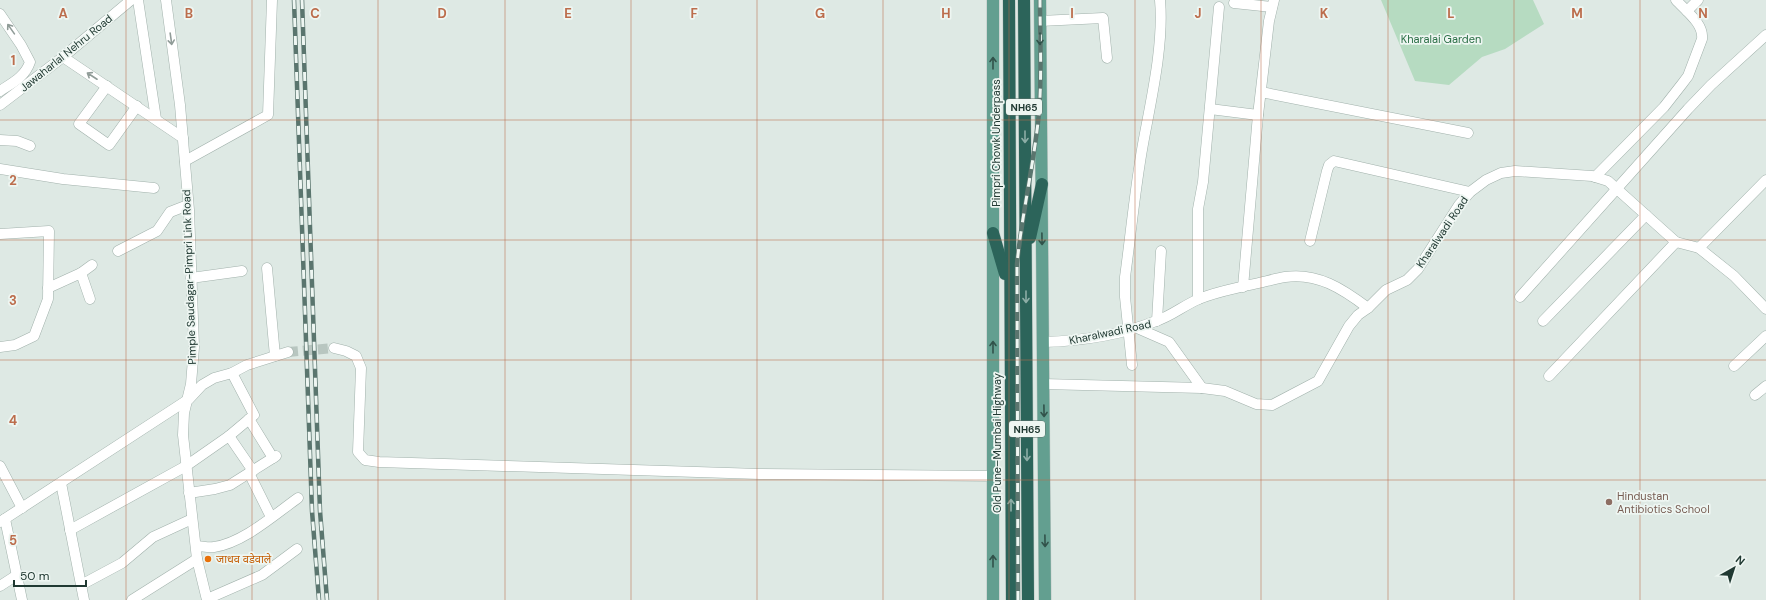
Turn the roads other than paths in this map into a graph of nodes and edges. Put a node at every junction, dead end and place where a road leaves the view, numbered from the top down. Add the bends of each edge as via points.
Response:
1 (131, 0) edge
2 (138, 0) edge
3 (166, 0) edge
4 (272, 0) edge
5 (993, 0) edge
6 (1009, 0) edge
7 (1024, 0) edge
8 (1040, 0) edge
9 (1160, 0) edge
10 (1676, 0) edge
11 (1698, 0) edge
12 (1234, 2) dead end
13 (1273, 4) edge
14 (1219, 6) dead end
15 (1687, 11) junction
16 (0, 14) edge
17 (1040, 21) junction
18 (1766, 35) edge
19 (63, 57) junction
20 (1107, 58) dead end
21 (107, 86) junction
22 (0, 91) edge
23 (1261, 92) junction
24 (0, 105) edge
25 (137, 106) junction
26 (1210, 108) junction
27 (1258, 115) junction
28 (156, 120) junction
29 (1468, 133) dead end
30 (183, 138) junction
31 (0, 140) edge
32 (30, 146) dead end
33 (185, 161) junction
34 (0, 169) edge
35 (1595, 177) junction
36 (1766, 180) edge
37 (1042, 184) junction
38 (154, 188) dead end
39 (1617, 189) junction
40 (1470, 192) junction
41 (188, 205) junction
42 (1646, 215) junction
43 (993, 233) junction
44 (0, 234) edge
45 (1310, 241) dead end
46 (1676, 242) junction
47 (1699, 248) junction
48 (118, 251) dead end
49 (1161, 251) dead end
50 (1026, 258) junction
51 (92, 264) dead end
52 (267, 268) dead end
53 (242, 271) dead end
54 (81, 273) junction
55 (191, 278) junction
56 (1009, 286) junction
57 (1243, 287) junction
58 (48, 288) junction
59 (1520, 297) dead end
60 (90, 299) dead end
61 (1198, 299) junction
62 (1368, 308) junction
63 (1766, 309) edge
64 (1543, 320) dead end
65 (1157, 321) junction
66 (1133, 328) junction
67 (1766, 336) edge
68 (1043, 342) junction
69 (0, 347) edge
70 (334, 348) tunnel mouth
71 (288, 352) tunnel mouth
72 (275, 356) junction
73 (1132, 365) dead end
74 (1734, 366) dead end
75 (232, 373) junction
76 (1549, 376) dead end
77 (1044, 384) junction
78 (1766, 386) edge
79 (1202, 388) junction
80 (1755, 395) dead end
81 (189, 399) junction
82 (249, 419) junction
83 (229, 436) junction
84 (0, 466) edge
85 (186, 466) junction
86 (251, 472) junction
87 (992, 476) junction
88 (61, 483) junction
89 (189, 493) junction
90 (298, 498) dead end
91 (22, 508) junction
92 (271, 517) junction
93 (192, 519) junction
94 (3, 521) edge
95 (70, 530) junction
96 (196, 546) junction
97 (297, 549) dead end
98 (197, 559) junction
99 (17, 575) junction
100 (81, 585) junction
101 (0, 586) edge
102 (22, 600) edge
103 (84, 600) edge
104 (132, 600) edge
105 (207, 600) edge
106 (993, 600) edge
107 (1012, 600) edge
108 (1028, 600) edge
109 (1045, 600) edge

1 - 19 street, Jawaharlal Nehru Road
2 - 28 street
3 -> 30 street, Pimple Saudagar-Pimpri Link Road
4 - 33 street via 268,115
43 -> 5 main road
6 - 56 highway, Pimpri Chowk Underpass / NH65
7 -> 50 highway, NH65
8 - 17 main road
9 - 66 street via 1157,61 1125,276 1125,297
10 - 15 street
11 - 15 street
12 - 13 street
13 - 23 street
14 - 26 street
15 - 35 street via 1703,33 1688,76 1664,107
22 -> 16 street via 23,76 30,62
17 - 20 street via 1103,18
17 -> 37 main road
18 - 39 street via 1697,99
21 -> 19 street
19 - 24 street, Jawaharlal Nehru Road
21 - 25 street
21 - 25 street via 79,124 109,144
23 - 27 street
23 - 29 street
25 - 28 street
26 - 27 street
26 - 61 street via 1198,209
27 - 57 street
28 - 30 street
30 - 33 street, Pimple Saudagar-Pimpri Link Road
31 - 32 street
33 - 41 street, Pimple Saudagar-Pimpri Link Road
34 - 38 street via 63,179
35 - 39 street, Kharalwadi Road via 1608,181
35 - 40 street, Kharalwadi Road via 1515,170 1486,180
36 - 47 street
37 - 50 highway
37 -> 68 main road
39 - 42 street, Kharalwadi Road
39 - 59 street
40 - 45 street via 1334,161 1327,171
40 - 62 street, Kharalwadi Road via 1418,269 1407,280 1386,290
41 - 48 street via 170,212 157,232
41 - 55 street, Pimple Saudagar-Pimpri Link Road
42 - 46 street, Kharalwadi Road
42 - 64 street
43 - 56 highway
87 -> 43 main road
44 - 58 street via 49,231
46 - 47 street, Kharalwadi Road
46 - 76 street
47 - 63 street via 1734,276
49 - 65 street
50 -> 108 highway, NH65
51 - 54 street
52 - 72 street
53 - 55 street
54 - 58 street
54 - 60 street
55 - 81 street, Pimple Saudagar-Pimpri Link Road via 194,347
107 -> 56 highway, Old Pune–Mumbai Highway / NH65
57 - 61 street, Kharalwadi Road
57 - 62 street, Kharalwadi Road via 1287,277 1313,278 1342,289
58 - 69 street via 48,299 34,336 15,345
61 - 65 street, Kharalwadi Road
62 - 79 street via 1349,326 1318,381 1272,405 1256,404 1225,392
65 - 66 street, Kharalwadi Road
66 - 68 street, Kharalwadi Road via 1070,341
66 - 73 street
66 - 79 street via 1169,342
67 - 74 street
68 - 77 main road
70 - 87 street via 356,356 361,368 358,452 365,460 760,474
71 - 72 street
72 - 75 street
75 - 81 street via 214,378 202,385
75 - 82 street via 254,415
77 - 79 street
77 -> 109 main road
78 - 80 street
81 - 85 street, Pimple Saudagar-Pimpri Link Road via 184,413 183,435
81 - 88 street
82 - 83 street
82 - 86 street via 274,457
83 - 85 street
83 - 86 street
84 - 91 street
85 - 89 street, Pimple Saudagar-Pimpri Link Road
85 - 95 street
86 - 89 street via 230,485
86 - 92 street
106 -> 87 main road
88 - 91 street
88 - 95 street
89 - 93 street, Pimple Saudagar-Pimpri Link Road
90 - 92 street
91 - 94 street
92 - 96 street via 247,534 222,545 213,548
93 - 96 street, Pimple Saudagar-Pimpri Link Road
93 - 100 street via 153,537 122,563
94 - 99 street
95 - 100 street
96 - 98 street, Pimple Saudagar-Pimpri Link Road
97 - 105 street via 262,575
98 - 104 street
98 - 105 street, Pimple Saudagar-Pimpri Link Road
99 - 101 street
99 - 102 street
100 - 103 street

